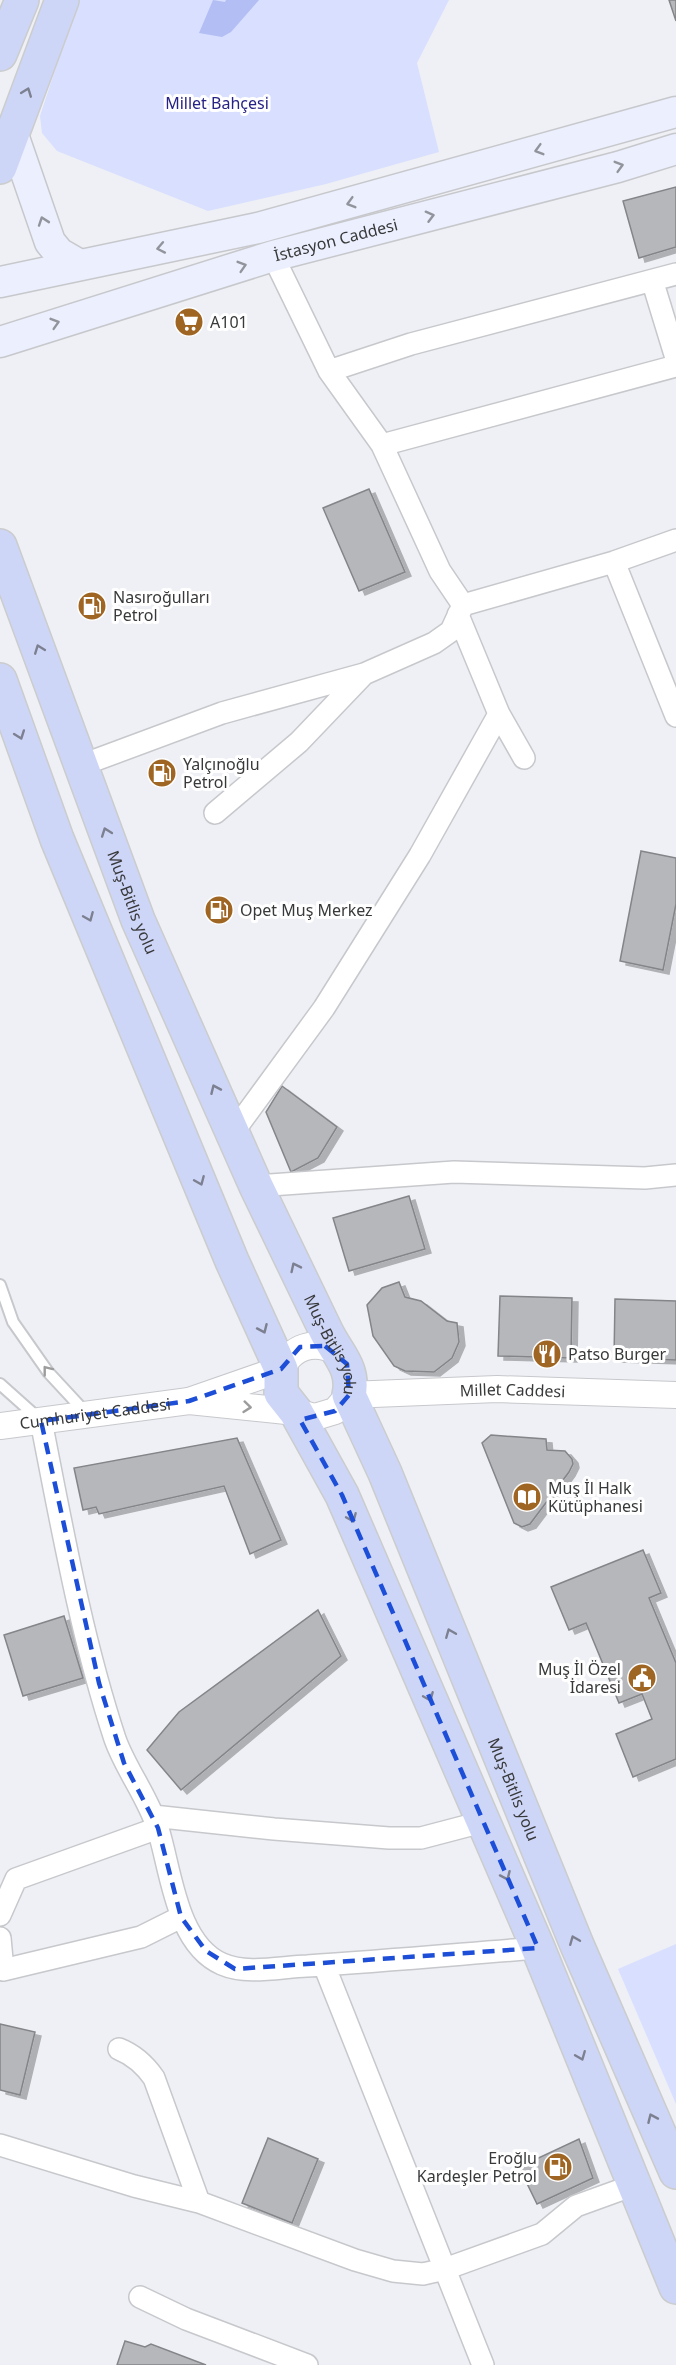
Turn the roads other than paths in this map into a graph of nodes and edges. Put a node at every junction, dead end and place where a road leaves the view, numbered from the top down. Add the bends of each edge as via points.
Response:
1 (22, 0) edge
2 (62, 0) edge
3 (0, 54) edge
4 (676, 112) edge
5 (12, 132) junction
6 (676, 149) edge
7 (0, 167) edge
8 (273, 256) junction
9 (78, 264) junction
10 (676, 274) edge
11 (0, 282) edge
12 (653, 283) junction
13 (0, 342) edge
14 (676, 358) edge
15 (676, 366) edge
16 (329, 371) junction
17 (382, 445) junction
18 (676, 540) edge
19 (0, 546) edge
20 (614, 562) junction
21 (461, 610) junction
22 (364, 674) junction
23 (0, 680) edge
24 (499, 714) junction
25 (676, 716) edge
26 (524, 758) dead end
27 (82, 765) junction
28 (215, 813) dead end
29 (234, 1131) junction
30 (676, 1175) edge
31 (256, 1186) junction
32 (0, 1285) edge
33 (336, 1351) junction
34 (281, 1369) junction
35 (0, 1384) edge
36 (349, 1395) junction
37 (676, 1395) edge
38 (189, 1401) junction
39 (296, 1412) junction
40 (86, 1413) junction
41 (41, 1421) junction
42 (0, 1426) edge
43 (156, 1822) junction
44 (482, 1822) junction
45 (0, 1915) edge
46 (181, 1917) junction
47 (0, 1938) edge
48 (538, 1948) junction
49 (324, 1965) junction
50 (119, 2049) dead end
51 (0, 2145) edge
52 (676, 2172) edge
53 (634, 2185) junction
54 (200, 2202) junction
55 (445, 2269) junction
56 (676, 2287) edge
57 (140, 2297) dead end
58 (307, 2365) edge
59 (483, 2365) edge

1 - 3 highway
5 -> 2 highway
4 -> 9 main road, İstasyon Caddesi via 258,228
5 - 7 highway
9 -> 5 main road via 50,243
8 -> 6 main road, İstasyon Caddesi
13 -> 8 main road, İstasyon Caddesi
8 - 16 street
9 - 11 main road, İstasyon Caddesi
10 - 12 street
12 - 14 street
12 - 16 street via 411,344
15 - 17 street
16 - 17 street
17 - 21 street
18 - 20 street
27 -> 19 highway, Muş-Bitlis yolu
20 - 21 street
20 - 25 street
21 - 22 street via 451,631 434,643
21 - 24 street
22 - 27 street via 222,713
22 - 28 street via 299,742
23 -> 34 highway via 57,839 232,1261
24 - 26 street
24 - 29 street via 420,855 324,1008
29 -> 27 highway, Muş-Bitlis yolu via 138,920
29 - 31 highway, Muş-Bitlis yolu
30 - 31 street via 645,1178 454,1172
33 -> 31 highway, Muş-Bitlis yolu
40 -> 32 lane via 48,1372 13,1322
33 - 34 street, Cumhuriyet Caddesi via 325,1346 300,1347 286,1358
33 - 36 highway, Muş-Bitlis yolu via 350,1372
34 - 38 street, Cumhuriyet Caddesi
34 - 39 highway via 281,1393
35 - 41 lane
36 - 37 street, Millet Caddesi via 497,1389
36 - 39 street, Cumhuriyet Caddesi via 326,1416
52 -> 36 highway, Muş-Bitlis yolu via 577,1946 390,1484
38 -> 39 street, Cumhuriyet Caddesi
38 - 40 street, Cumhuriyet Caddesi
39 -> 44 highway via 342,1495
40 - 41 street, Cumhuriyet Caddesi
41 - 42 street, Cumhuriyet Caddesi
41 - 43 street via 69,1564 99,1683 124,1763
43 - 44 street via 421,1838
43 - 45 street via 16,1879
43 - 46 street
44 -> 48 highway
46 - 47 street via 141,1937 3,1970
46 - 49 street via 206,1951 219,1963 234,1969
48 - 49 street
48 -> 53 highway
49 - 55 street
50 - 54 street via 147,2067 154,2078
51 - 54 street
53 - 55 street via 576,2206 542,2234
53 - 56 highway
54 - 55 street via 393,2271 423,2274
55 - 59 street
57 - 58 street via 186,2319

